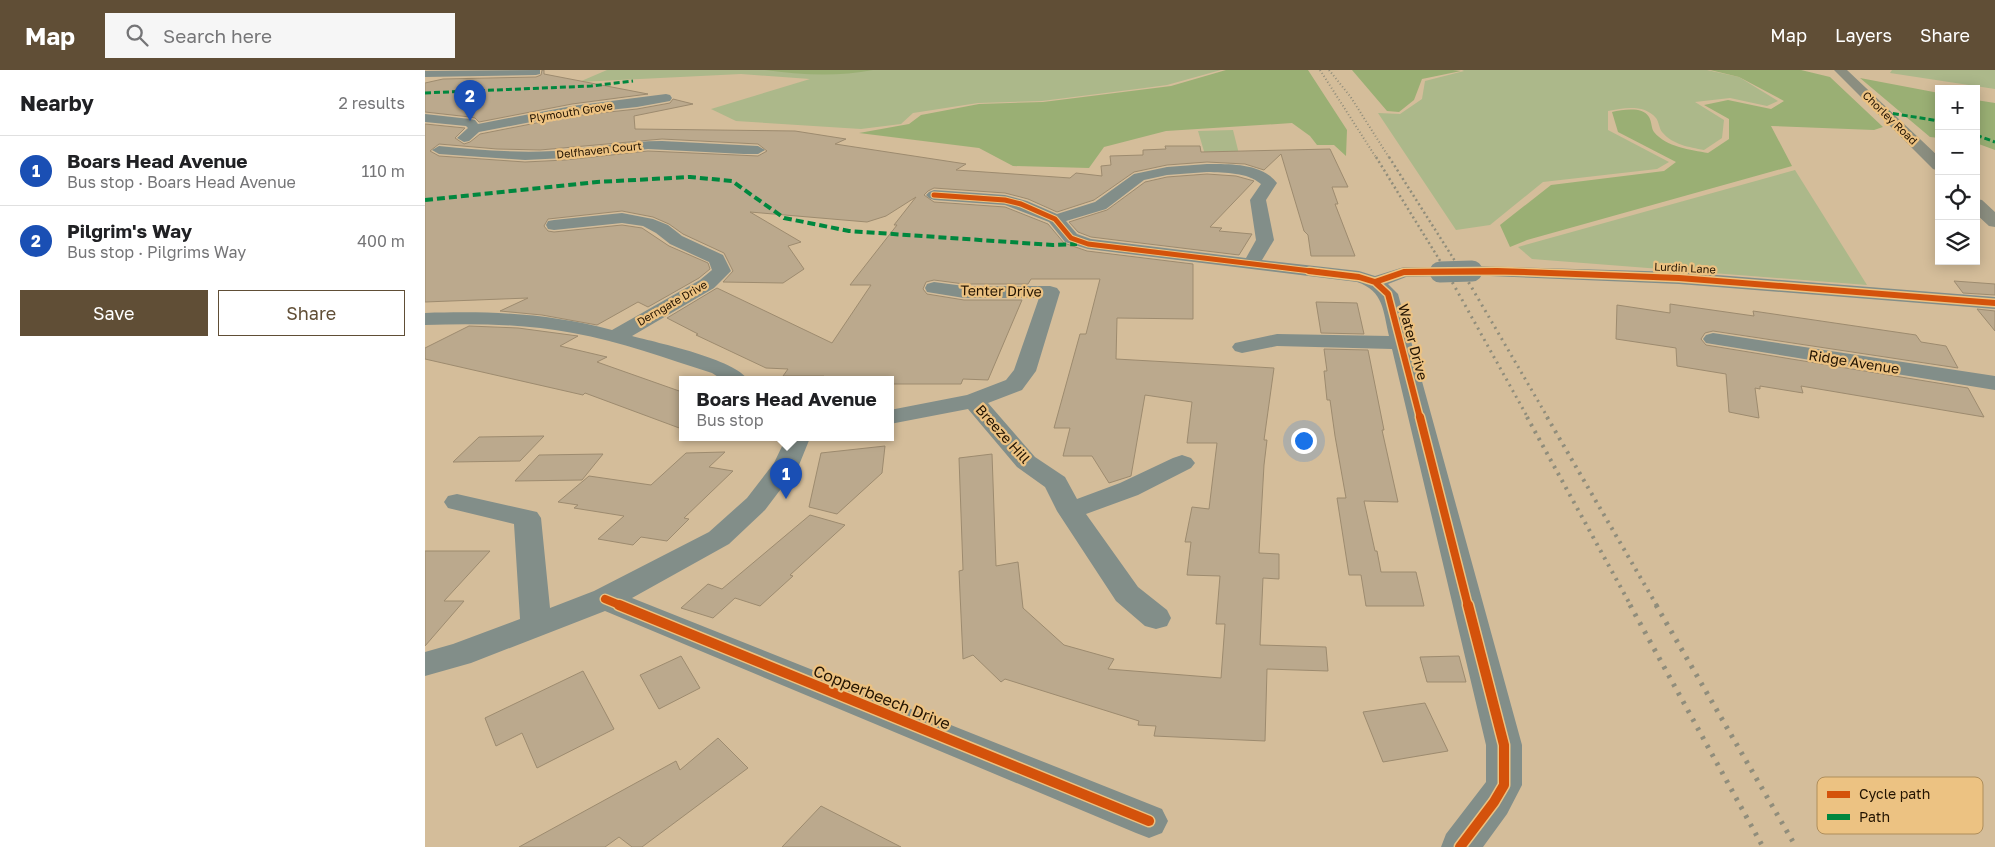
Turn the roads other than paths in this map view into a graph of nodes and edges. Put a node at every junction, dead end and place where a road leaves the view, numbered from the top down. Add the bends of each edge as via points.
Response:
1 (1840, 70) edge
2 (536, 72) dead end
3 (425, 74) edge
4 (672, 98) dead end
5 (425, 118) edge
6 (475, 128) junction
7 (439, 150) junction
8 (758, 150) dead end
9 (733, 151) junction
10 (425, 154) edge
11 (719, 156) dead end
12 (1935, 162) edge
13 (932, 191) dead end
14 (1980, 208) edge
15 (1055, 219) junction
16 (1995, 222) edge
17 (550, 225) dead end
18 (1251, 264) junction
19 (1375, 282) junction
20 (934, 288) dead end
21 (1995, 303) edge
22 (425, 319) edge
23 (615, 337) junction
24 (1713, 339) dead end
25 (1401, 343) junction
26 (1242, 347) dead end
27 (731, 376) edge
28 (1995, 383) edge
29 (973, 401) junction
30 (894, 416) edge
31 (797, 441) edge
32 (1182, 463) dead end
33 (457, 502) dead end
34 (1070, 511) junction
35 (605, 599) junction
36 (1156, 618) dead end
37 (536, 624) junction
38 (425, 664) edge
39 (1149, 821) dead end
40 (1460, 847) edge

1 - 12 main road, Chorley Road
2 - 3 street
4 - 6 street, Plymouth Grove via 572,110
5 - 6 street via 469,123
6 - 7 street via 462,139
7 - 9 street, Delfhaven Court via 550,155 673,145
7 - 10 street
8 - 9 street, Delfhaven Court
9 - 11 street
13 - 15 street via 1014,201
14 - 16 main road
15 - 18 street via 1071,238 1088,244
15 - 18 street via 1097,207 1129,182 1151,173 1219,165 1252,172 1266,178 1269,183 1258,200 1265,240
17 - 23 street, Derngate Drive via 622,218 647,222 676,240 717,258 722,271 707,284
18 - 19 street
19 - 21 street, Lurdin Lane, bridge via 1405,272 1472,270 1679,278
19 - 25 street, Water Drive via 1388,294
20 - 29 street, Tenter Drive via 964,292 1050,292 1025,370 1014,385
22 - 23 street via 482,317 536,321
23 - 27 street via 720,368
24 - 28 street, Ridge Avenue
25 - 26 street, Water Drive via 1277,340
25 - 40 street, Water Drive via 1504,745 1504,784
29 - 30 street, Tenter Drive
29 - 34 street, Breeze Hill via 1025,462 1056,483
31 - 35 street via 786,465 762,496 719,538
32 - 34 street via 1129,489
33 - 37 street via 527,518
34 - 36 street, Breeze Hill via 1127,594
35 - 37 street
35 - 39 street, Copperbeech Drive
37 - 38 street

